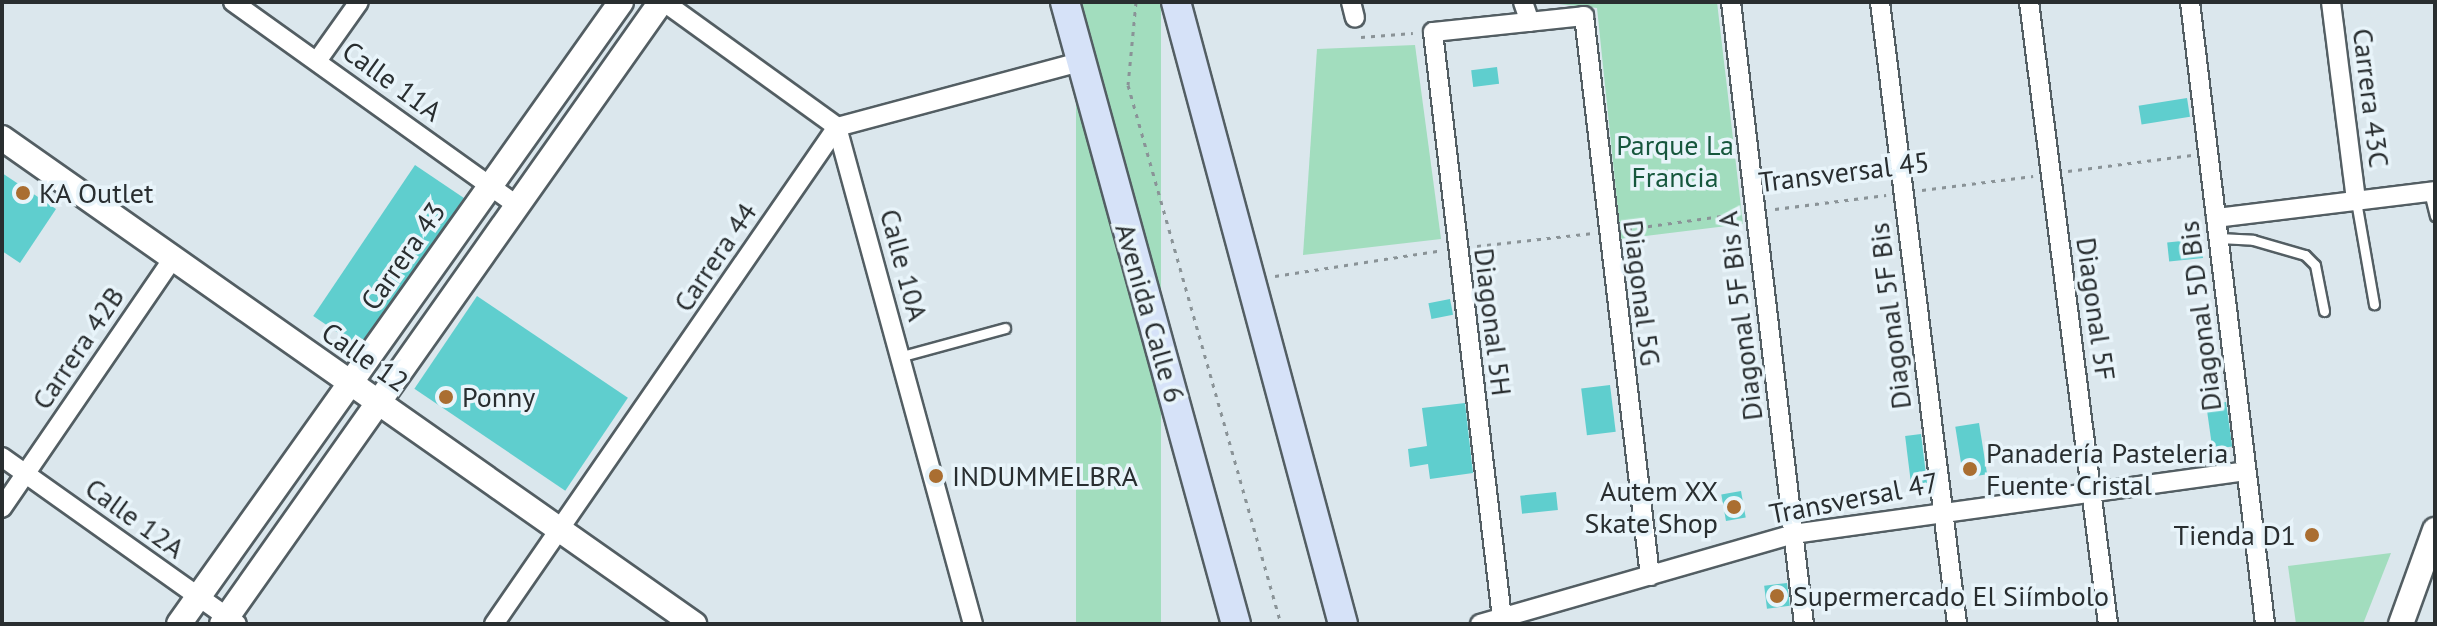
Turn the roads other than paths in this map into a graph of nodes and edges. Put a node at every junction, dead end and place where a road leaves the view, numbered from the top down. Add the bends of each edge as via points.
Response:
1 (233, 2) edge
2 (359, 2) edge
3 (621, 2) edge
4 (663, 2) edge
5 (1065, 2) edge
6 (1176, 2) edge
7 (1523, 2) edge
8 (1731, 2) edge
9 (1880, 2) edge
10 (2029, 2) edge
11 (2190, 2) edge
12 (2331, 2) edge
13 (1530, 22) junction
14 (317, 61) junction
15 (1080, 62) junction
16 (837, 127) junction
17 (2, 138) edge
18 (490, 185) junction
19 (2432, 192) edge
20 (2356, 201) junction
21 (518, 206) junction
22 (2435, 216) edge
23 (2216, 218) junction
24 (2219, 238) junction
25 (173, 258) junction
26 (2374, 304) dead end
27 (2324, 311) dead end
28 (1005, 328) dead end
29 (899, 357) junction
30 (350, 383) junction
31 (380, 404) junction
32 (2, 457) edge
33 (2246, 471) junction
34 (26, 474) junction
35 (2092, 489) junction
36 (2, 508) edge
37 (1942, 509) junction
38 (2435, 530) edge
39 (561, 531) junction
40 (1793, 534) junction
41 (1650, 576) junction
42 (198, 597) junction
43 (228, 622) edge
44 (1490, 622) edge
45 (179, 624) edge
46 (494, 624) edge
47 (694, 624) edge
48 (973, 624) edge
49 (1236, 624) edge
50 (1343, 624) edge
51 (1804, 624) edge
52 (1957, 624) edge
53 (2108, 624) edge
54 (2265, 624) edge
55 (2401, 624) edge

1 - 14 street, Calle 11A
2 - 14 street
3 - 18 street, Carrera 43
4 - 16 street
4 - 21 street
5 - 15 main road, Avenida Calle 6
6 - 50 main road
7 - 13 street
8 - 40 street, Diagonal 5F Bis A
9 - 37 street, Diagonal 5F Bis
10 - 35 street, Diagonal 5F
11 - 23 street, Diagonal 5D Bis
12 - 20 street, Carrera 43C
13 - 41 street, Diagonal 5G via 1584,16
13 - 44 street, Diagonal 5H via 1433,32
14 - 18 street, Calle 11A
15 - 16 street
15 - 49 main road, Avenida Calle 6
16 - 29 street, Calle 10A
16 - 39 street, Carrera 44
17 - 25 street, Calle 12
18 - 21 street, Calle 11A
18 - 30 street, Carrera 43
19 - 20 street
19 - 22 lane
20 - 23 street
20 - 26 lane
21 - 31 street
23 - 24 street, Diagonal 5D Bis
24 - 27 lane via 2253,240 2305,255 2315,265
24 - 33 street, Diagonal 5D Bis
25 - 30 street, Calle 12
25 - 34 street, Carrera 42B
28 - 29 lane
29 - 48 street, Calle 10A
30 - 31 street, Calle 12
30 - 42 street, Carrera 43
31 - 39 street, Calle 12
31 - 43 street
32 - 34 street, Calle 12A
33 - 35 street, Transversal 47
33 - 54 street, Diagonal 5D Bis
34 - 36 street, Carrera 42B
34 - 42 street, Calle 12A
35 - 37 street, Transversal 47
35 - 53 street, Diagonal 5F
37 - 40 street, Transversal 47
37 - 52 street, Diagonal 5F Bis
38 - 55 street
39 - 46 street, Carrera 44
39 - 47 street, Calle 12
40 - 41 street, Transversal 47
40 - 51 street, Diagonal 5F Bis A
41 - 44 street, Transversal 47
42 - 43 street, Calle 12A
42 - 45 street, Carrera 43

